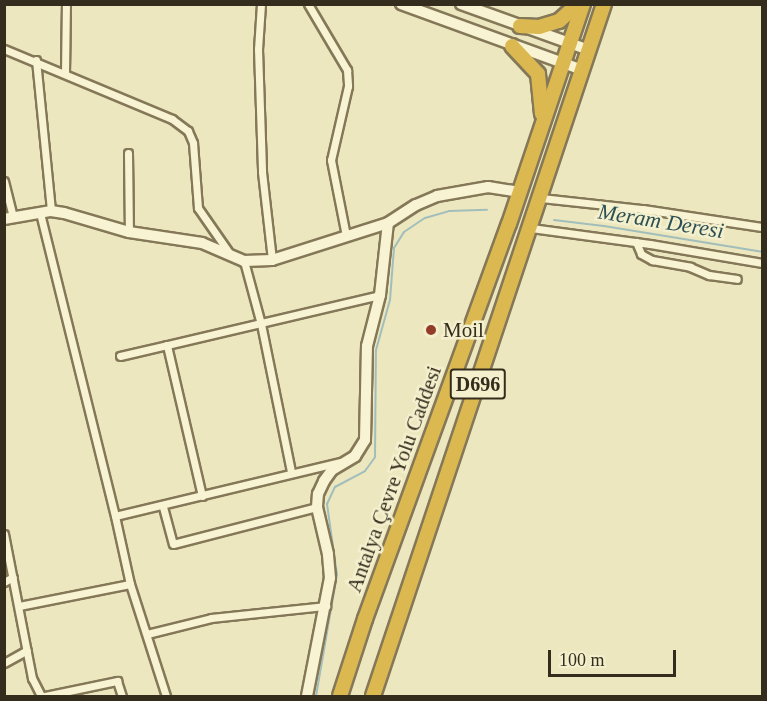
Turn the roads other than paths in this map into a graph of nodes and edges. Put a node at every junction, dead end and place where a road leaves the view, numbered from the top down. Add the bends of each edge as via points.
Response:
1 (66, 4) edge
2 (261, 4) edge
3 (308, 4) edge
4 (401, 4) edge
5 (461, 4) edge
6 (578, 4) edge
7 (583, 4) edge
8 (604, 4) edge
9 (520, 26) junction
10 (570, 44) junction
11 (512, 46) junction
12 (4, 49) edge
13 (589, 50) junction
14 (36, 60) junction
15 (562, 63) junction
16 (582, 70) junction
17 (65, 73) junction
18 (541, 130) junction
19 (128, 153) dead end
20 (4, 181) edge
21 (520, 192) junction
22 (541, 198) junction
23 (45, 212) junction
24 (9, 218) edge
25 (388, 223) junction
26 (762, 227) edge
27 (531, 228) junction
28 (129, 232) junction
29 (346, 236) junction
30 (636, 242) junction
31 (231, 255) junction
32 (272, 260) junction
33 (244, 261) junction
34 (762, 263) edge
35 (737, 279) dead end
36 (380, 295) junction
37 (261, 324) junction
38 (167, 345) junction
39 (120, 356) dead end
40 (345, 461) junction
41 (291, 472) junction
42 (202, 496) junction
43 (163, 507) junction
44 (318, 507) junction
45 (115, 516) junction
46 (5, 537) edge
47 (13, 577) junction
48 (4, 582) edge
49 (130, 584) junction
50 (19, 606) junction
51 (326, 606) junction
52 (147, 634) junction
53 (27, 650) junction
54 (4, 663) edge
55 (43, 696) edge
56 (122, 696) edge
57 (166, 696) edge
58 (307, 696) edge
59 (340, 696) edge
60 (373, 696) edge

1 - 17 street
2 - 32 street via 258,49 262,172
3 - 29 street via 347,70 348,86 331,160
4 - 11 street
5 - 9 street
6 - 9 highway via 559,21 539,27
7 - 10 highway, Antalya Çevre Yolu Caddesi / D696
8 - 13 highway, D696
9 - 10 street
10 - 13 street
10 - 15 highway, Antalya Çevre Yolu Caddesi / D696
11 - 15 street
11 - 18 highway via 538,74 543,103
12 - 14 street
13 - 16 highway, D696
14 - 17 street
14 - 23 street
15 - 16 street
15 - 18 highway, Antalya Çevre Yolu Caddesi / D696
16 - 22 highway, D696
17 - 31 street via 172,119 188,131 193,143 198,208
18 - 21 highway, Antalya Çevre Yolu Caddesi / D696
19 - 28 street
20 - 24 street
21 - 25 street via 488,187 437,196
21 - 59 highway, Antalya Çevre Yolu Caddesi / D696
22 - 26 street
22 - 27 highway, D696
23 - 24 street
23 - 28 street via 64,213
23 - 45 street
25 - 29 street
25 - 36 street
27 - 30 street
27 - 60 highway, D696
28 - 31 street via 202,243
29 - 32 street
30 - 34 street
30 - 35 street via 641,254 652,260
31 - 33 street
32 - 33 street
33 - 37 street
36 - 37 street
36 - 40 street via 367,346 365,440 355,456
37 - 38 street
37 - 41 street
38 - 39 street
38 - 42 street
40 - 41 street
40 - 44 street via 324,481
41 - 42 street
42 - 43 street
43 - 44 street via 173,544
43 - 45 street
44 - 51 street via 328,554
45 - 49 street
46 - 47 street
47 - 48 street
47 - 50 street
49 - 50 street
49 - 52 street
50 - 53 street
51 - 52 street via 212,618
51 - 58 street
52 - 57 street
53 - 54 street
53 - 55 street via 32,678
55 - 56 street via 117,681

